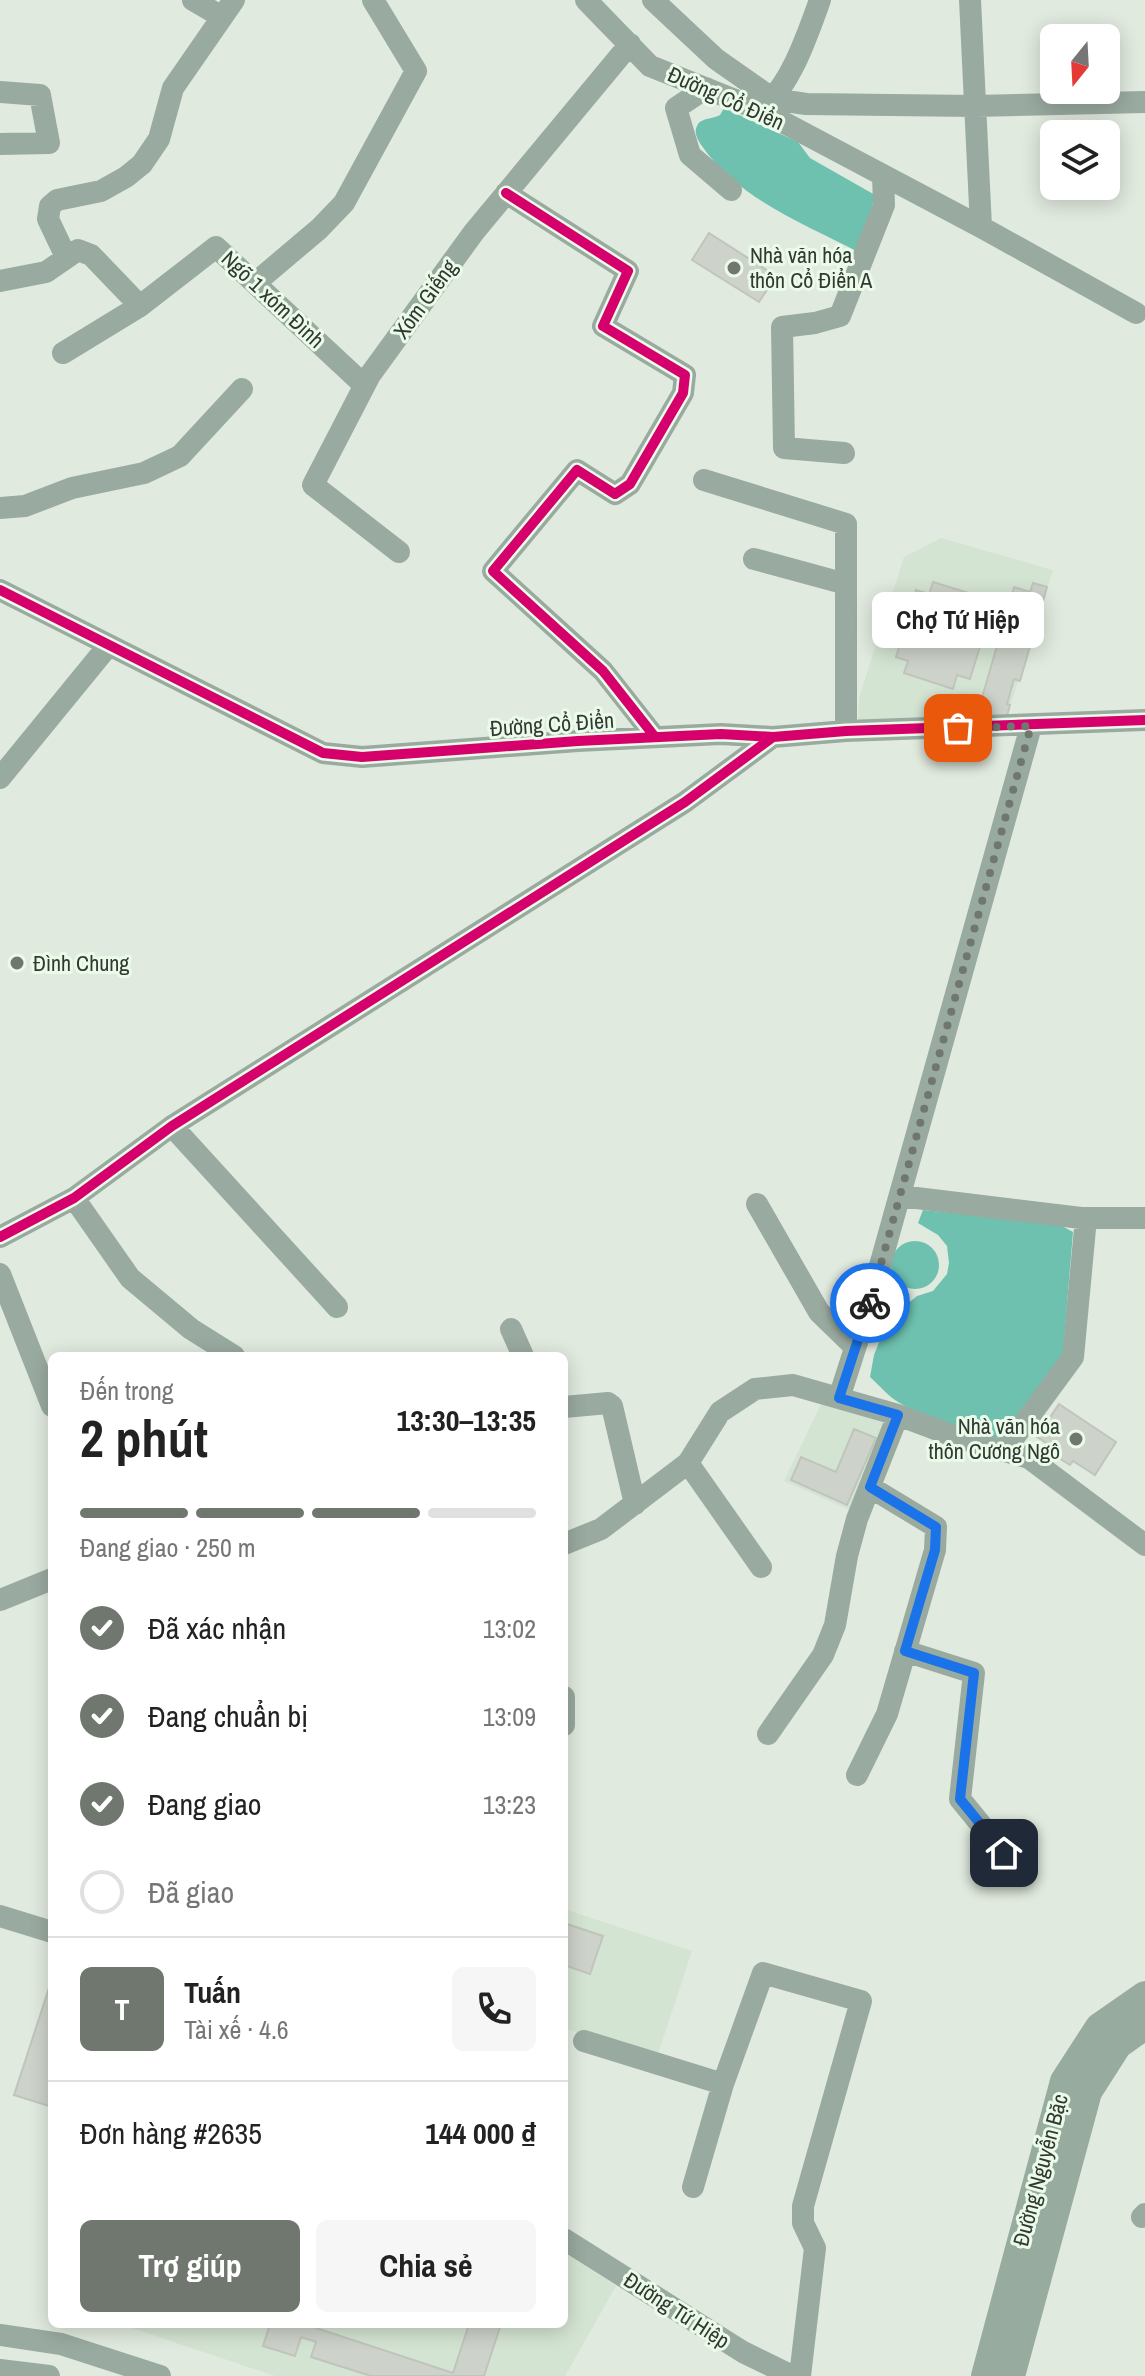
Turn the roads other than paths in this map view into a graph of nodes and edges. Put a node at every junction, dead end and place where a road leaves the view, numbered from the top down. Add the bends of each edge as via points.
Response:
1 (193, 0) edge
2 (373, 0) edge
3 (586, 0) edge
4 (820, 0) edge
5 (970, 0) edge
6 (667, 4) edge
7 (228, 8) edge
8 (630, 44) junction
9 (706, 88) junction
10 (0, 92) edge
11 (1145, 102) edge
12 (767, 104) junction
13 (975, 106) junction
14 (0, 144) edge
15 (883, 175) junction
16 (731, 190) dead end
17 (506, 193) junction
18 (981, 227) junction
19 (66, 257) junction
20 (0, 281) edge
21 (255, 283) junction
22 (140, 306) junction
23 (1136, 313) dead end
24 (63, 353) dead end
25 (364, 385) junction
26 (242, 389) dead end
27 (844, 453) dead end
28 (704, 480) dead end
29 (0, 508) edge
30 (399, 552) dead end
31 (754, 559) dead end
32 (846, 584) junction
33 (0, 590) edge
34 (108, 646) junction
35 (1145, 720) edge
36 (1031, 726) junction
37 (846, 731) junction
38 (655, 737) junction
39 (773, 737) junction
40 (0, 778) edge
41 (172, 1126) junction
42 (900, 1196) junction
43 (74, 1198) junction
44 (757, 1204) dead end
45 (1086, 1218) junction
46 (1145, 1218) edge
47 (0, 1237) edge
48 (0, 1274) edge
49 (337, 1307) dead end
50 (511, 1329) dead end
51 (855, 1347) junction
52 (228, 1352) edge
53 (521, 1352) edge
54 (48, 1396) edge
55 (839, 1398) junction
56 (568, 1407) edge
57 (898, 1415) junction
58 (1004, 1451) junction
59 (688, 1463) junction
60 (870, 1487) junction
61 (635, 1504) junction
62 (568, 1542) edge
63 (1145, 1545) edge
64 (761, 1567) dead end
65 (48, 1581) edge
66 (0, 1600) edge
67 (905, 1651) junction
68 (768, 1734) dead end
69 (857, 1775) dead end
70 (1004, 1853) dead end
71 (0, 1916) edge
72 (48, 1931) edge
73 (1145, 1995) edge
74 (1145, 2026) edge
75 (584, 2041) dead end
76 (1088, 2067) junction
77 (723, 2084) junction
78 (693, 2187) dead end
79 (568, 2242) edge
80 (6, 2335) edge
81 (5, 2370) edge
82 (49, 2376) edge
83 (160, 2376) edge
84 (792, 2376) edge
85 (800, 2376) edge
86 (985, 2376) edge
87 (1011, 2376) edge

1 - 7 street
2 - 21 street via 416,71 344,203
3 - 8 street, Đường Cổ Điển
4 - 12 street via 807,38
5 - 13 street
6 - 12 street via 716,59
7 - 19 street via 173,88 159,139 142,164 101,191 50,206 48,219
8 - 9 street, Đường Cổ Điển via 650,66
8 - 17 street, Xóm Giếng
9 - 12 street, Đường Cổ Điển
9 - 16 street via 676,108 690,155
10 - 14 street via 40,95 49,143
11 - 13 street
12 - 13 street
12 - 15 street, Đường Cổ Điển
13 - 18 street
15 - 18 street, Đường Cổ Điển
15 - 27 street via 884,205 840,316 782,327 784,448
17 - 25 street, Xóm Giếng
17 - 38 street via 628,271 603,326 685,375 683,393 630,484 615,494 577,470 493,571 603,671
18 - 23 street, Đường Cổ Điển
19 - 20 street via 46,272
19 - 22 street via 78,250 91,255
21 - 22 street, Ngõ 1 xóm Đình via 216,247
21 - 25 street, Ngõ 1 xóm Đình
22 - 24 street, Ngõ 1 xóm Đình
25 - 30 street, Xóm Giếng via 313,485
26 - 29 street via 180,456 144,473
28 - 32 street via 846,524
31 - 32 street
32 - 37 street
33 - 34 street, Đường Cổ Điển
34 - 38 street, Đường Cổ Điển via 323,753 362,757
34 - 40 street
35 - 36 street, Đường Cổ Điển
36 - 37 street, Đường Cổ Điển
36 - 42 street
37 - 39 street, Đường Cổ Điển
38 - 39 street, Đường Cổ Điển
39 - 41 street via 685,802
41 - 43 street
41 - 49 street
42 - 45 street
42 - 51 street
43 - 47 street
43 - 52 street via 130,1278
44 - 51 street via 819,1312
45 - 46 street
45 - 58 street via 1073,1357
48 - 54 street
50 - 53 street
51 - 55 street
55 - 57 street
55 - 59 street via 793,1385 755,1389 720,1412
56 - 61 street via 612,1406
57 - 58 street
57 - 60 street
58 - 63 street via 1029,1458
59 - 61 street
59 - 64 street
60 - 67 street via 936,1527 935,1550
60 - 68 street via 823,1655
61 - 62 street via 601,1529
65 - 66 street
67 - 69 street via 887,1714
67 - 70 street via 974,1673 960,1799
71 - 72 street
73 - 76 main road, Đường Nguyễn Bặc via 1099,2027
74 - 76 main road, Đường Nguyễn Bặc
75 - 77 street
76 - 86 main road, Đường Nguyễn Bặc via 1064,2081
76 - 87 main road, Đường Nguyễn Bặc via 1088,2092
77 - 78 street
77 - 85 street via 763,1973 861,2001 803,2206 803,2223 815,2248
79 - 84 street, Đường Tứ Hiệp via 743,2352
80 - 81 street
80 - 83 street via 61,2344
81 - 82 street

